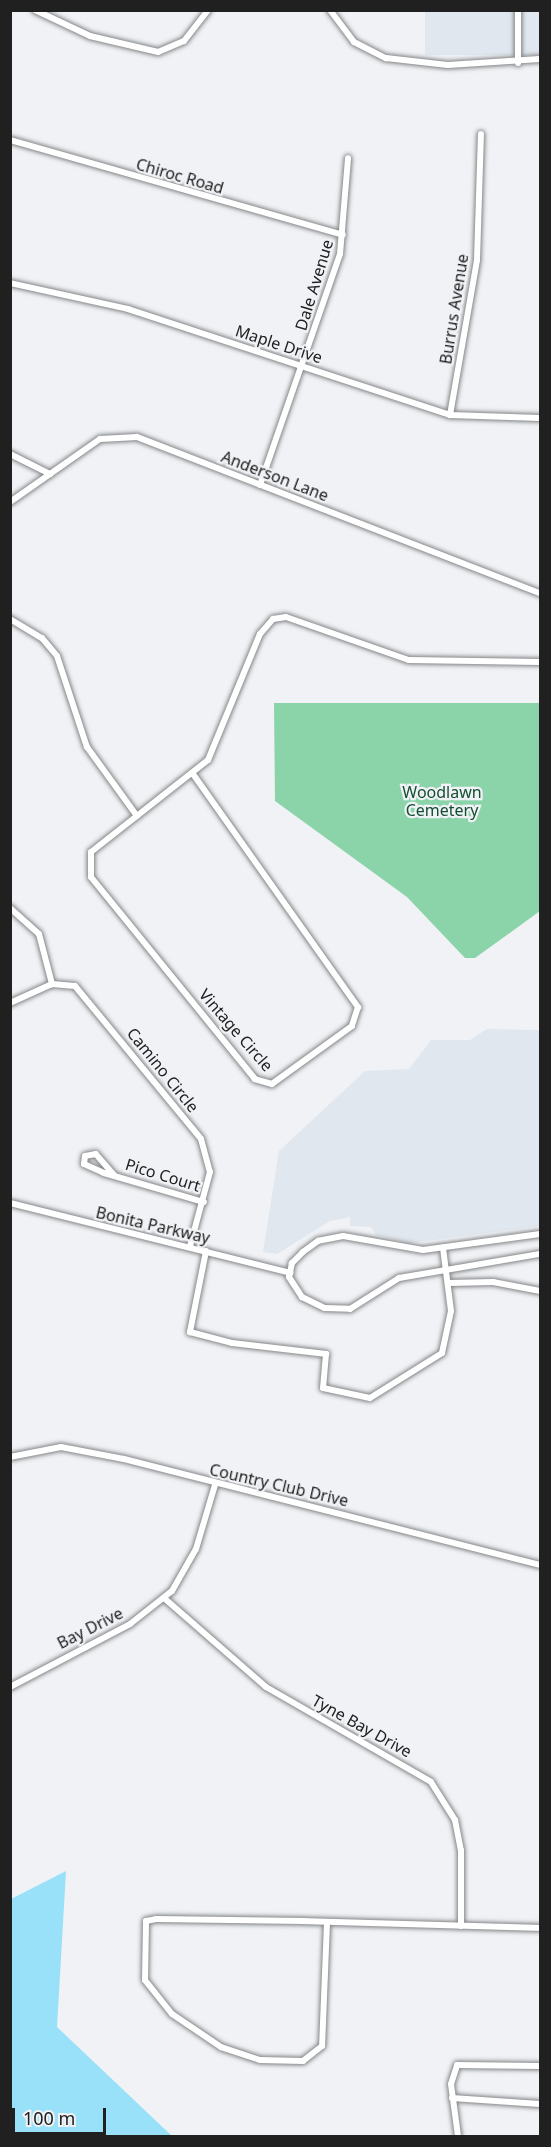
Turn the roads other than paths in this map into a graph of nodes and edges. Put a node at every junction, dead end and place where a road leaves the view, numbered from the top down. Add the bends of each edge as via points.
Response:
1 (35, 10) edge
2 (208, 10) edge
3 (330, 10) edge
4 (518, 10) edge
5 (540, 59) edge
6 (518, 63) junction
7 (481, 134) dead end
8 (10, 140) edge
9 (348, 158) dead end
10 (343, 235) junction
11 (10, 284) edge
12 (302, 366) junction
13 (450, 415) junction
14 (540, 418) edge
15 (10, 454) edge
16 (50, 474) junction
17 (260, 485) junction
18 (10, 502) edge
19 (540, 594) edge
20 (10, 619) edge
21 (540, 662) edge
22 (193, 774) junction
23 (137, 816) junction
24 (10, 909) edge
25 (52, 984) junction
26 (10, 1003) edge
27 (114, 1175) junction
28 (204, 1202) junction
29 (10, 1203) edge
30 (540, 1234) edge
31 (190, 1246) junction
32 (443, 1248) junction
33 (206, 1251) junction
34 (540, 1254) edge
35 (448, 1270) junction
36 (290, 1274) junction
37 (449, 1283) junction
38 (540, 1291) edge
39 (10, 1457) edge
40 (215, 1485) junction
41 (540, 1565) edge
42 (164, 1598) junction
43 (10, 1687) edge
44 (327, 1923) junction
45 (461, 1926) junction
46 (540, 1928) edge
47 (540, 2066) edge
48 (452, 2098) junction
49 (540, 2104) edge
50 (458, 2136) edge

1 - 2 street via 90,36 158,52 184,41
3 - 6 street via 354,42 386,58 448,65
4 - 6 street
5 - 6 street
7 - 13 street, Burrus Avenue via 477,260
8 - 10 street, Chiroc Road
9 - 10 street, Dale Avenue
10 - 12 street, Dale Avenue
11 - 12 street, Maple Drive via 131,310
12 - 13 street, Maple Drive
12 - 17 street, Dale Avenue
13 - 14 street, Maple Drive
15 - 16 street
16 - 17 street, Anderson Lane via 112,435 136,437
16 - 18 street, Anderson Lane
17 - 19 street, Anderson Lane
20 - 23 street via 42,638 57,656 87,747
21 - 22 street, Vintage Circle via 402,659 278,617 260,634 217,746
22 - 23 street, Vintage Circle
22 - 23 street, Vintage Circle via 358,1007 352,1026 278,1082 255,1079 91,877 91,852
24 - 25 street via 39,934 48,953
25 - 26 street
25 - 28 street, Camino Circle via 75,986 201,1139 210,1172
27 - 27 street, Pico Court via 96,1154 85,1156 89,1167
27 - 28 street, Pico Court
28 - 31 street, Camino Circle
29 - 31 street, Bonita Parkway
30 - 32 street
31 - 33 street, Bonita Parkway
32 - 35 street
32 - 36 street via 400,1248 343,1236 318,1241 303,1252
33 - 36 street, Bonita Parkway
33 - 37 street via 190,1332 232,1343 326,1354 323,1388 370,1398 442,1353 451,1311
34 - 35 street
35 - 36 street via 399,1278 350,1309 325,1308 302,1297 291,1286
35 - 37 street
37 - 38 street via 493,1282
39 - 40 street, Country Club Drive via 61,1447
40 - 41 street, Country Club Drive
40 - 42 street, Bay Drive via 196,1549
42 - 43 street, Bay Drive via 130,1624
42 - 45 street, Tyne Bay Drive via 266,1687 431,1782 447,1801 457,1828
44 - 44 street via 322,2046 316,2056 290,2063 221,2047 172,2014 145,1980 146,1921
44 - 45 street
45 - 46 street
47 - 48 street via 457,2065 451,2078
48 - 49 street
48 - 50 street

